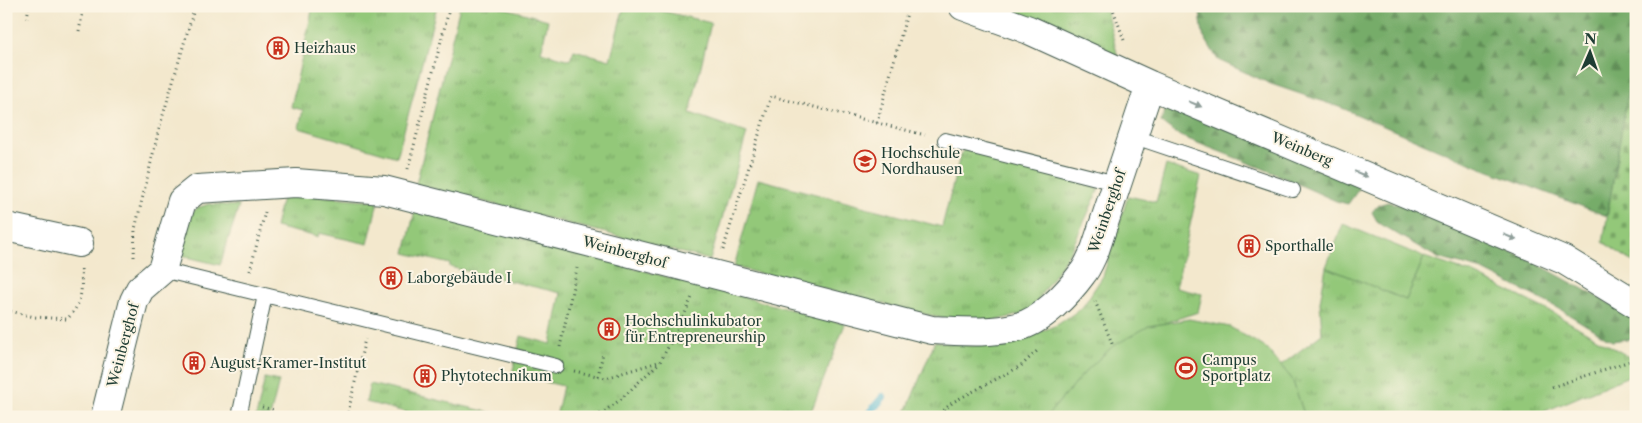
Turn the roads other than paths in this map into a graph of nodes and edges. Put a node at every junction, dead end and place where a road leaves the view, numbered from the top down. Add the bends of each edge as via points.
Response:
1 (963, 6) edge
2 (1150, 85) junction
3 (1132, 136) junction
4 (946, 140) road end
5 (1116, 183) junction
6 (1293, 190) dead end
7 (6, 227) edge
8 (79, 243) road end
9 (162, 270) junction
10 (265, 295) junction
11 (1636, 304) edge
12 (556, 366) road end
13 (105, 417) edge
14 (239, 417) edge

1 - 2 street, Weinberg via 1029,30
2 - 3 street, Weinberghof
2 -> 11 street, Weinberg via 1564,260
3 - 5 street, Weinberghof
3 - 6 lane
4 - 5 lane
5 - 9 street, Weinberghof via 1095,250 1084,272 1066,293 1042,315 1019,327 984,332 932,330 384,190 296,183 197,189 182,201
7 - 8 street
9 - 10 lane
9 - 13 street, Weinberghof via 140,289 134,301
10 - 12 lane
10 - 14 lane

